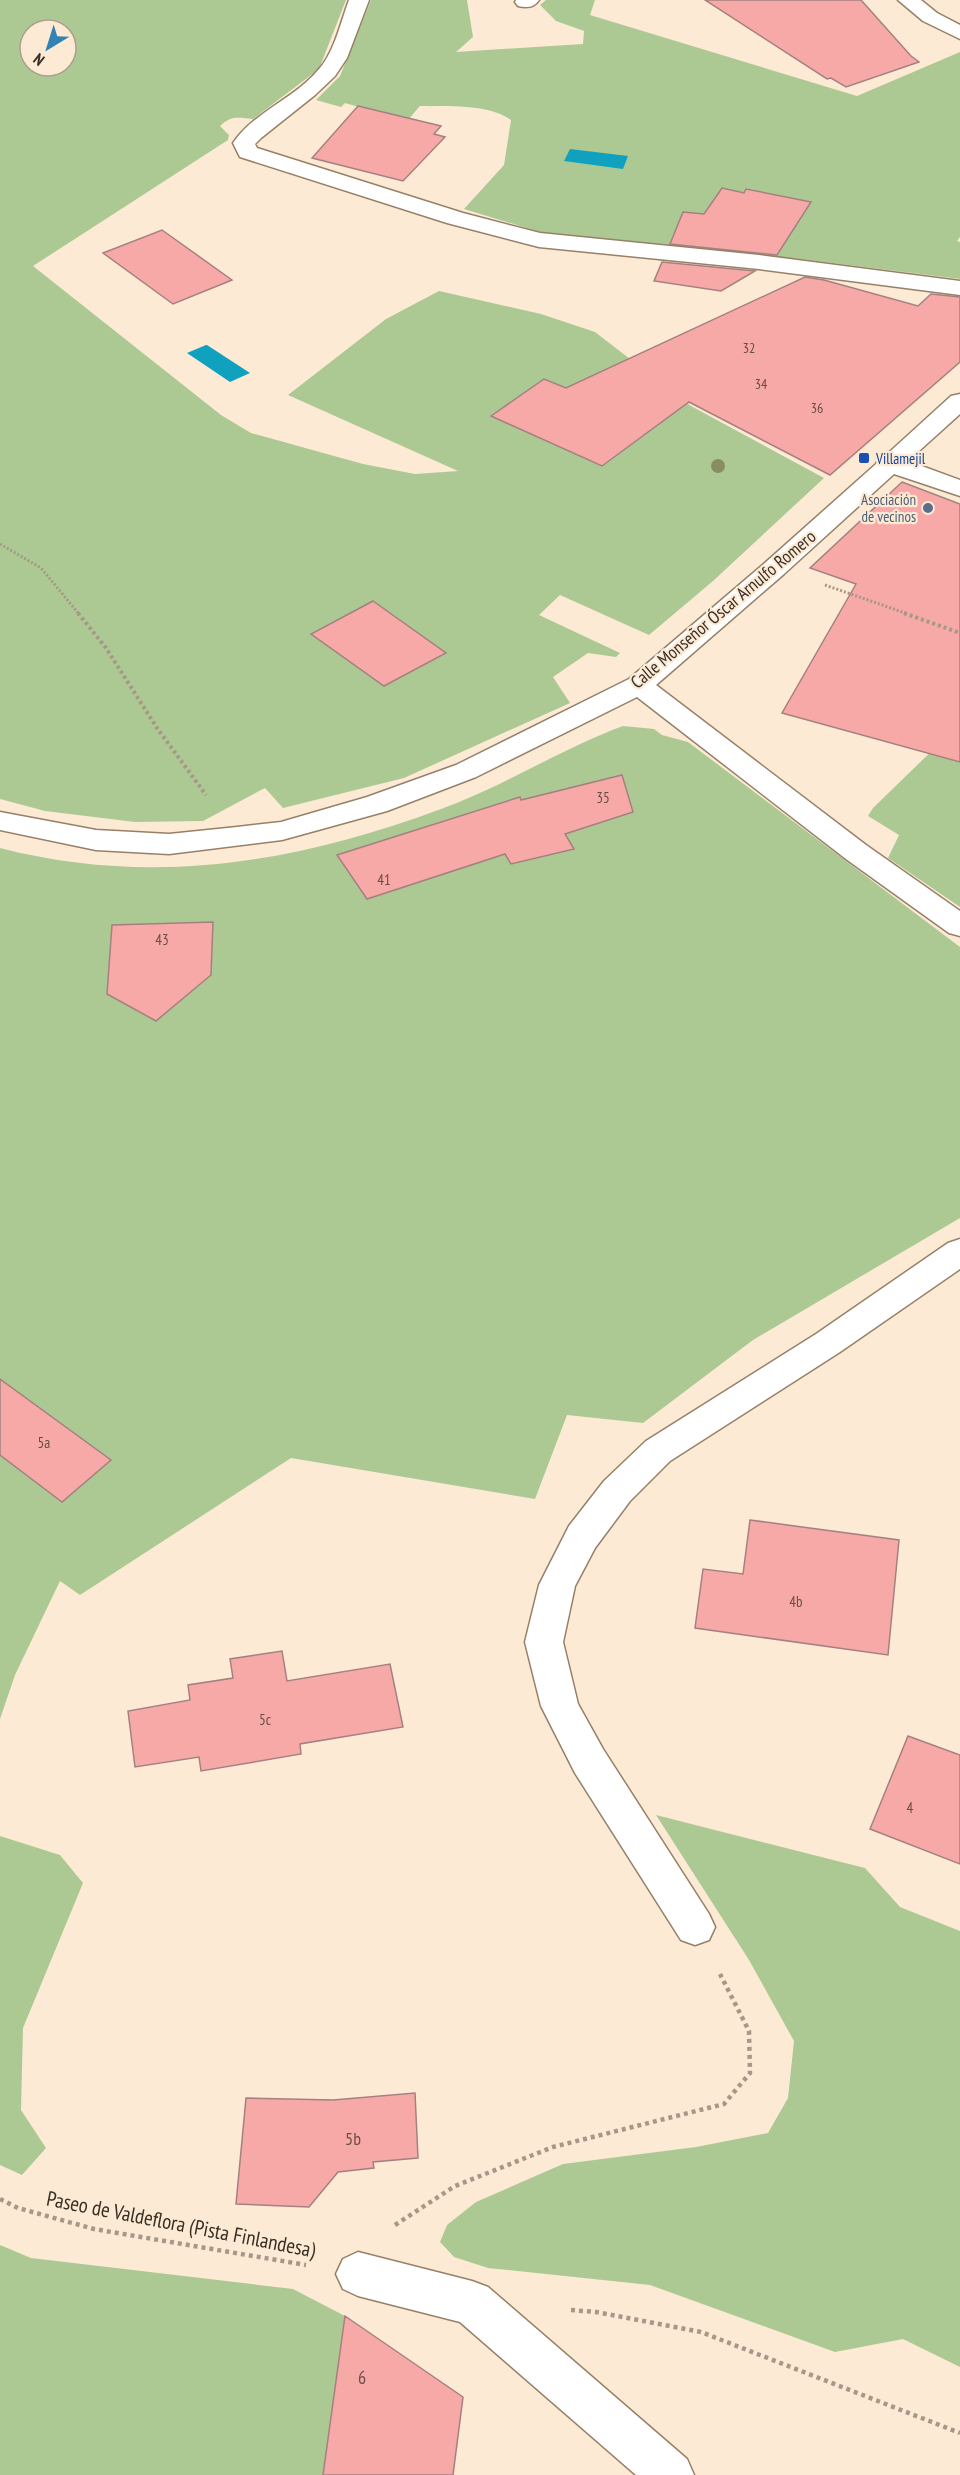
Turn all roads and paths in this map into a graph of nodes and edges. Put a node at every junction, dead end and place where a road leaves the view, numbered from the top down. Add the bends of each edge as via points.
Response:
1 (358, 0) edge
2 (908, 0) edge
3 (960, 33) edge
4 (960, 288) edge
5 (960, 401) edge
6 (888, 463) junction
7 (960, 488) edge
8 (0, 544) edge
9 (775, 568) junction
10 (960, 633) edge
11 (639, 685) junction
12 (0, 821) edge
13 (237, 837) junction
14 (960, 926) edge
15 (960, 1252) edge
16 (695, 1927) joint
17 (0, 2199) edge
18 (358, 2274) junction
19 (562, 2309) dead end
20 (960, 2433) edge
21 (670, 2475) edge

1 - 4 street via 331,70 307,94 252,133 244,144 248,152 455,218 539,240 759,262
2 - 3 street
5 - 6 street, Calle Monseñor Óscar Arnulfo Romero
6 - 7 street
6 - 9 street, Calle Monseñor Óscar Arnulfo Romero
8 - 13 path via 41,568 70,603 106,648 157,729
9 - 10 path
9 - 11 street, Calle Monseñor Óscar Arnulfo Romero
11 - 13 street, Calle Monseñor Óscar Arnulfo Romero via 466,771 377,804 282,831
11 - 14 street via 856,852
12 - 13 street, Calle Monseñor Óscar Arnulfo Romero via 96,840 169,844
15 - 16 street via 828,1343 658,1451 617,1491 582,1538 557,1585 544,1642 560,1706 589,1761
16 - 18 path via 749,2031 750,2073 724,2104 553,2147 455,2186 368,2243
17 - 18 path, Paseo de Valdeflora (Pista Finlandesa) via 18,2208 94,2229
18 - 21 street via 472,2303
19 - 20 path via 701,2332

